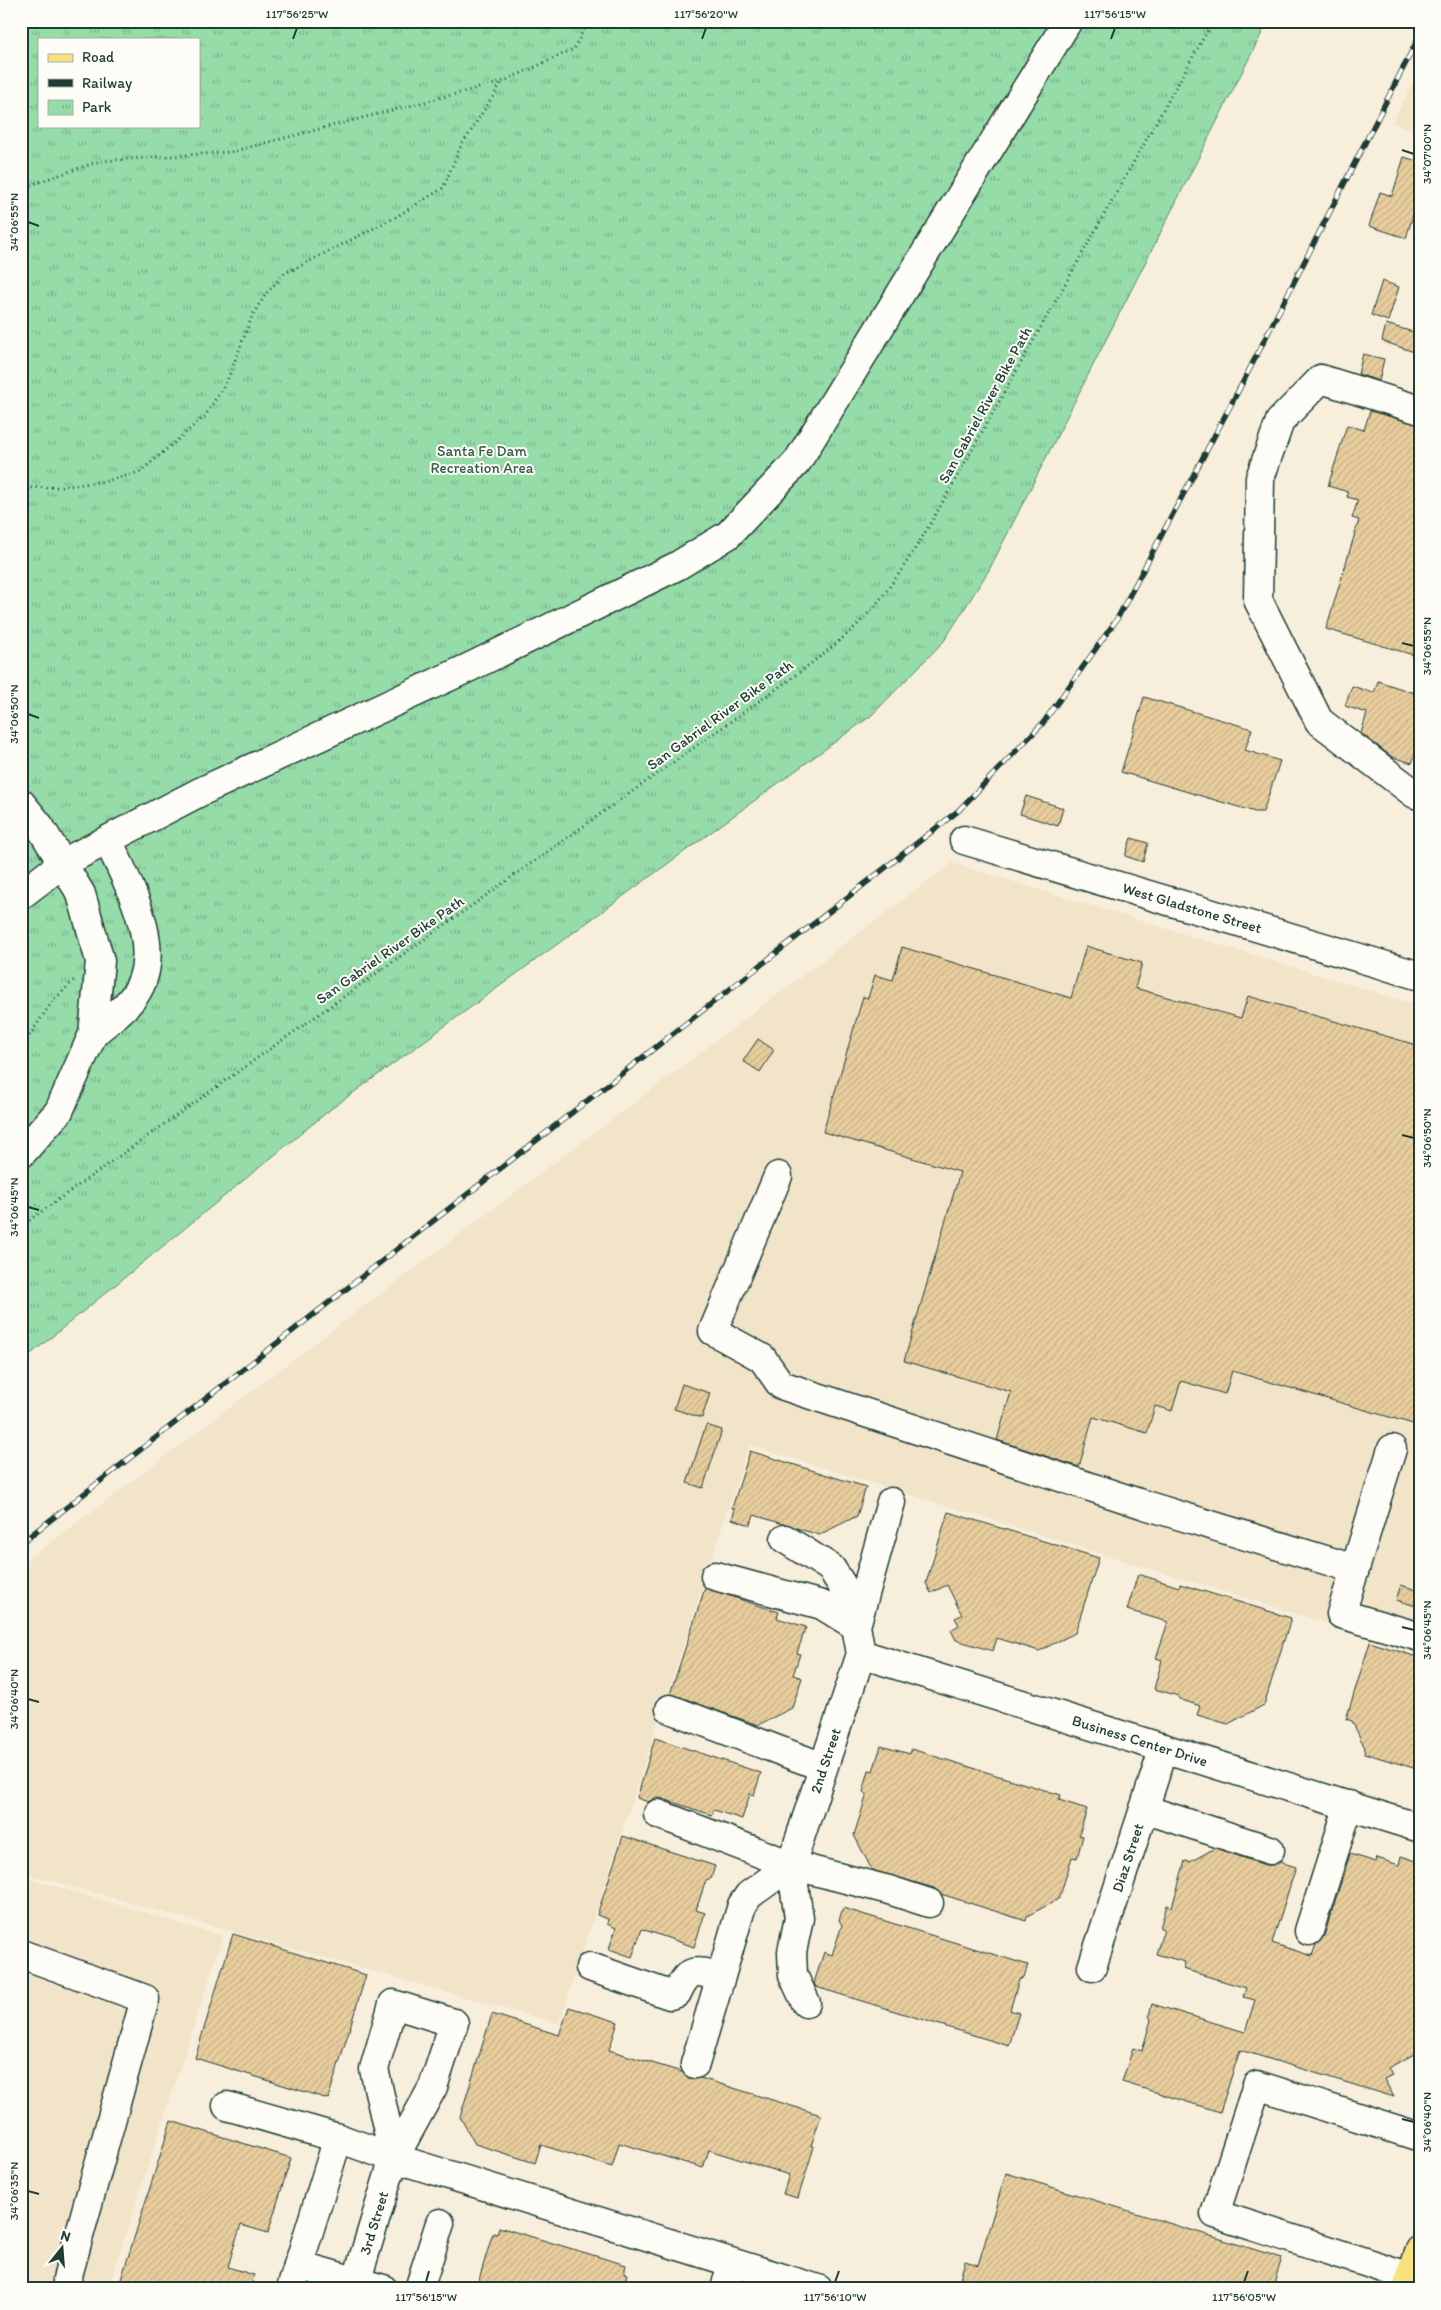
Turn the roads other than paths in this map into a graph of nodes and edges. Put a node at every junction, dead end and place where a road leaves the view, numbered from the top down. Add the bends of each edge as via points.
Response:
1 (1068, 21) edge
2 (1420, 410) edge
3 (1420, 795) edge
4 (21, 804) edge
5 (108, 840) junction
6 (964, 840) dead end
7 (64, 863) junction
8 (21, 895) edge
9 (1420, 976) edge
10 (93, 1034) junction
11 (21, 1154) edge
12 (778, 1176) dead end
13 (1392, 1449) dead end
14 (891, 1502) dead end
15 (785, 1539) dead end
16 (1355, 1568) junction
17 (715, 1576) dead end
18 (856, 1626) junction
19 (1420, 1637) edge
20 (861, 1654) junction
21 (670, 1709) dead end
22 (1164, 1748) junction
23 (823, 1767) junction
24 (1349, 1805) junction
25 (1144, 1809) junction
26 (658, 1814) dead end
27 (1420, 1828) edge
28 (1270, 1850) dead end
29 (791, 1865) junction
30 (929, 1903) dead end
31 (1309, 1931) dead end
32 (21, 1954) edge
33 (590, 1967) dead end
34 (1092, 1967) dead end
35 (720, 1977) junction
36 (806, 2003) dead end
37 (695, 2064) dead end
38 (228, 2106) dead end
39 (338, 2138) junction
40 (1420, 2138) edge
41 (394, 2158) junction
42 (440, 2223) dead end
43 (1420, 2250) edge
44 (732, 2263) junction
45 (294, 2277) edge
46 (1409, 2283) edge
47 (355, 2286) edge
48 (808, 2287) edge
49 (67, 2289) edge
50 (383, 2289) edge
51 (419, 2289) edge
52 (725, 2289) edge

1 - 5 street via 798,462 728,535 677,566 468,668 200,792
2 - 3 street via 1321,380 1280,421 1260,478 1258,600 1319,721
4 - 7 street
5 - 7 street
5 - 10 street via 142,917 148,953 141,982 131,1000
6 - 9 street, West Gladstone Street
7 - 8 street
7 - 10 street via 81,894 100,961
10 - 11 street via 59,1111
12 - 16 street via 713,1331 762,1358 781,1385 1145,1505
13 - 16 street
14 - 18 street
15 - 18 street via 831,1568 842,1585
16 - 19 street via 1341,1614
17 - 18 street via 822,1605
18 - 20 street
20 - 22 street, Business Center Drive
20 - 23 street, 2nd Street
21 - 23 street
22 - 24 street, Business Center Drive
22 - 25 street, Diaz Street
23 - 29 street, 2nd Street
24 - 27 street, Business Center Drive
24 - 31 street
25 - 28 street
25 - 34 street, Diaz Street
26 - 29 street
29 - 30 street
29 - 35 street via 749,1895 742,1905
29 - 36 street via 799,1918 792,1952 793,1974
32 - 49 street via 145,1999 67,2279
33 - 35 street via 670,1995 677,1993 690,1972 700,1971
35 - 37 street
38 - 39 street
39 - 41 street
39 - 45 street
40 - 46 street via 1257,2085 1215,2214
41 - 41 street, 3rd Street via 433,2086 454,2023 393,2004 374,2069
41 - 44 street
41 - 47 street, 3rd Street
42 - 51 street
43 - 46 main road
44 - 48 street
44 - 52 street
45 - 47 street
47 - 50 street

